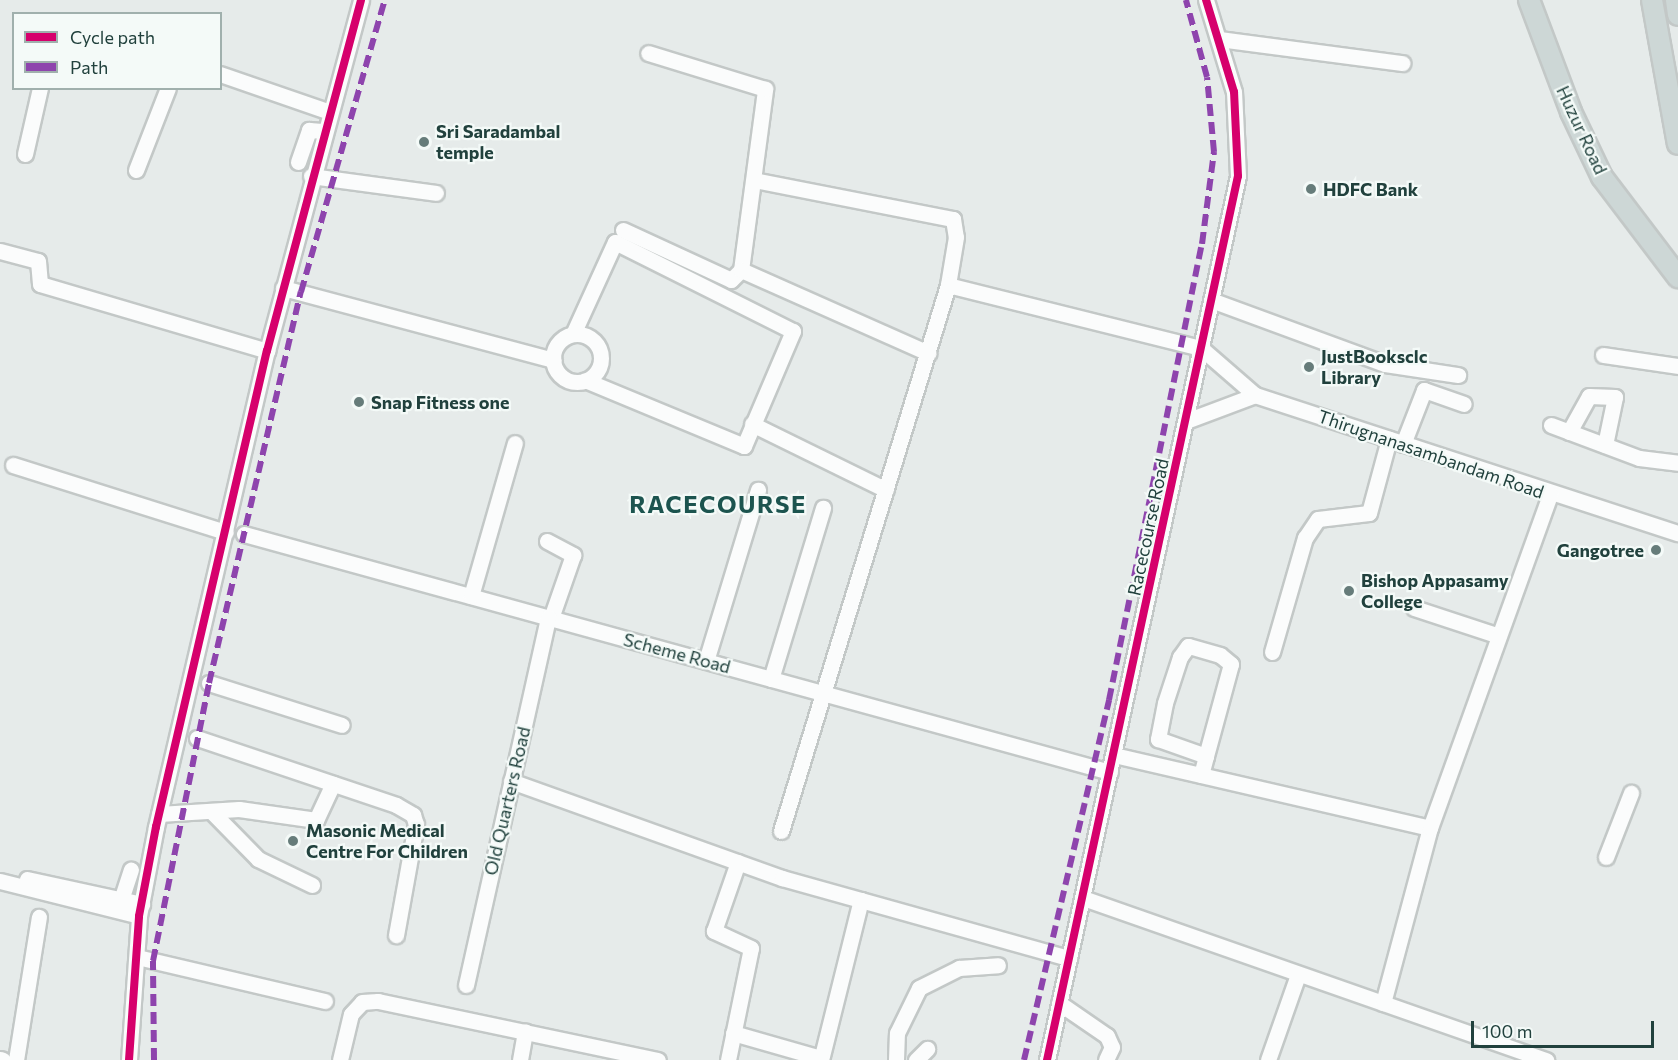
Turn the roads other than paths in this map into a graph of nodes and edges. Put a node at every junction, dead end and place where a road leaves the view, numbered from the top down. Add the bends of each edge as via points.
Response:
1 (361, 0) edge
2 (1206, 0) edge
3 (1529, 0) edge
4 (1652, 0) edge
5 (1676, 0) edge
6 (1678, 15) edge
7 (1219, 39) junction
8 (648, 53) dead end
9 (1402, 63) dead end
10 (222, 75) edge
11 (40, 90) edge
12 (167, 90) edge
13 (330, 112) junction
14 (325, 131) junction
15 (1678, 144) edge
16 (25, 154) dead end
17 (298, 162) dead end
18 (136, 170) dead end
19 (311, 176) junction
20 (754, 180) junction
21 (436, 193) dead end
22 (623, 230) dead end
23 (1653, 242) junction
24 (1678, 248) edge
25 (0, 251) edge
26 (741, 270) junction
27 (1678, 277) edge
28 (948, 285) junction
29 (283, 288) junction
30 (1211, 300) junction
31 (573, 334) junction
32 (1201, 348) junction
33 (267, 351) junction
34 (928, 353) junction
35 (1603, 355) dead end
36 (554, 360) junction
37 (1678, 366) edge
38 (1458, 375) dead end
39 (585, 380) junction
40 (1256, 395) junction
41 (1464, 404) dead end
42 (1186, 421) junction
43 (752, 424) junction
44 (1551, 425) dead end
45 (1569, 432) junction
46 (1396, 442) junction
47 (515, 443) dead end
48 (1605, 445) junction
49 (1678, 463) edge
50 (13, 465) dead end
51 (758, 490) dead end
52 (886, 490) junction
53 (1550, 494) junction
54 (823, 508) dead end
55 (226, 532) junction
56 (1678, 533) edge
57 (244, 534) dead end
58 (547, 541) dead end
59 (471, 596) junction
60 (1414, 608) dead end
61 (550, 618) junction
62 (1499, 636) junction
63 (1272, 652) dead end
64 (706, 660) junction
65 (771, 679) junction
66 (208, 683) dead end
67 (825, 693) junction
68 (342, 725) dead end
69 (197, 738) dead end
70 (1114, 755) junction
71 (1206, 756) junction
72 (1110, 772) junction
73 (1201, 775) junction
74 (511, 781) junction
75 (333, 784) junction
76 (1631, 793) dead end
77 (211, 811) junction
78 (159, 814) junction
79 (1430, 828) junction
80 (781, 831) dead end
81 (1606, 857) dead end
82 (738, 862) junction
83 (131, 870) dead end
84 (27, 879) dead end
85 (0, 881) edge
86 (312, 885) dead end
87 (1083, 898) junction
88 (121, 900) junction
89 (861, 900) junction
90 (140, 910) junction
91 (39, 917) dead end
92 (396, 935) dead end
93 (137, 957) junction
94 (1069, 958) junction
95 (998, 964) dead end
96 (1298, 975) junction
97 (466, 985) dead end
98 (325, 1001) dead end
99 (1059, 1003) junction
100 (1383, 1003) junction
101 (525, 1031) junction
102 (733, 1033) junction
103 (821, 1059) edge
104 (16, 1060) edge
105 (129, 1060) edge
106 (341, 1060) edge
107 (520, 1060) edge
108 (658, 1060) edge
109 (728, 1060) edge
110 (896, 1060) edge
111 (1047, 1060) edge
112 (1107, 1060) edge
113 (1268, 1060) edge
114 (1546, 1060) edge

1 - 13 street
2 - 7 street, Racecourse Road
3 - 23 main road, Huzur Road via 1571,112 1602,177
4 - 15 main road
5 - 6 main road
7 - 9 street
7 - 30 street, Racecourse Road via 1234,92 1238,176
8 - 20 street via 765,89
10 - 13 street
11 - 16 street
12 - 18 street
13 - 14 street
14 - 17 street via 309,130
14 - 19 street
19 - 21 street
19 - 29 street
20 - 26 street
20 - 28 street via 952,219 956,237
22 - 26 street via 731,280
23 - 24 main road
23 - 27 main road, Huzur Road
25 - 33 street via 38,261 40,284
26 - 34 street
28 - 32 street
28 - 34 street
29 - 33 street
29 - 36 street
30 - 32 street, Racecourse Road
30 - 38 street via 1385,363
31 - 36 street via 558,344
31 - 39 street via 593,340 600,354 597,370
31 - 43 street via 615,242 762,315 793,331
32 - 40 street
32 - 42 street, Racecourse Road
33 - 55 street
34 - 52 street
35 - 37 street
36 - 39 street via 564,378
39 - 43 street via 744,446
40 - 42 street
40 - 46 street, Thirugnanasambandam Road
41 - 46 street via 1424,390
42 - 70 street, Racecourse Road
43 - 52 street
44 - 45 street
45 - 48 street
45 - 48 street via 1589,396 1615,397
46 - 53 street, Thirugnanasambandam Road
46 - 63 street via 1369,513 1318,519 1305,538
47 - 59 street
48 - 49 street via 1639,458
50 - 55 street
51 - 64 street
52 - 67 street
53 - 56 street, Thirugnanasambandam Road
53 - 62 street
54 - 65 street
55 - 78 street
57 - 59 street, Scheme Road
58 - 61 street, Old Quarters Road via 573,552
59 - 61 street, Scheme Road
60 - 62 street
61 - 64 street, Scheme Road
61 - 74 street, Old Quarters Road
62 - 79 street
64 - 65 street, Scheme Road
65 - 67 street, Scheme Road
66 - 68 street
67 - 72 street, Scheme Road
67 - 80 street
69 - 75 street
70 - 72 street, Racecourse Road
70 - 73 street
71 - 71 street via 1232,664 1220,655 1188,646 1180,657 1165,703 1158,739
71 - 73 street
72 - 87 street, Racecourse Road
73 - 79 street
74 - 82 street
74 - 97 street, Old Quarters Road
75 - 77 street via 316,820 239,809
75 - 92 street via 406,809 413,815 416,824
76 - 81 street
77 - 78 street
77 - 86 street via 258,859
78 - 90 street
79 - 100 street
82 - 89 street
82 - 102 street via 714,931 752,948
83 - 88 street
84 - 88 street
85 - 90 street
87 - 94 street, Racecourse Road
87 - 96 street
88 - 90 street
89 - 94 street
89 - 103 street
90 - 93 street
91 - 104 street
93 - 98 street
93 - 105 street
94 - 99 street, Racecourse Road
95 - 110 street via 959,968 919,988 897,1033
96 - 100 street
96 - 113 street
99 - 111 street, Racecourse Road
99 - 112 street via 1107,1036 1112,1047
100 - 114 street
101 - 106 street via 362,1002 351,1014
101 - 107 street
101 - 108 street
102 - 103 street
102 - 109 street

